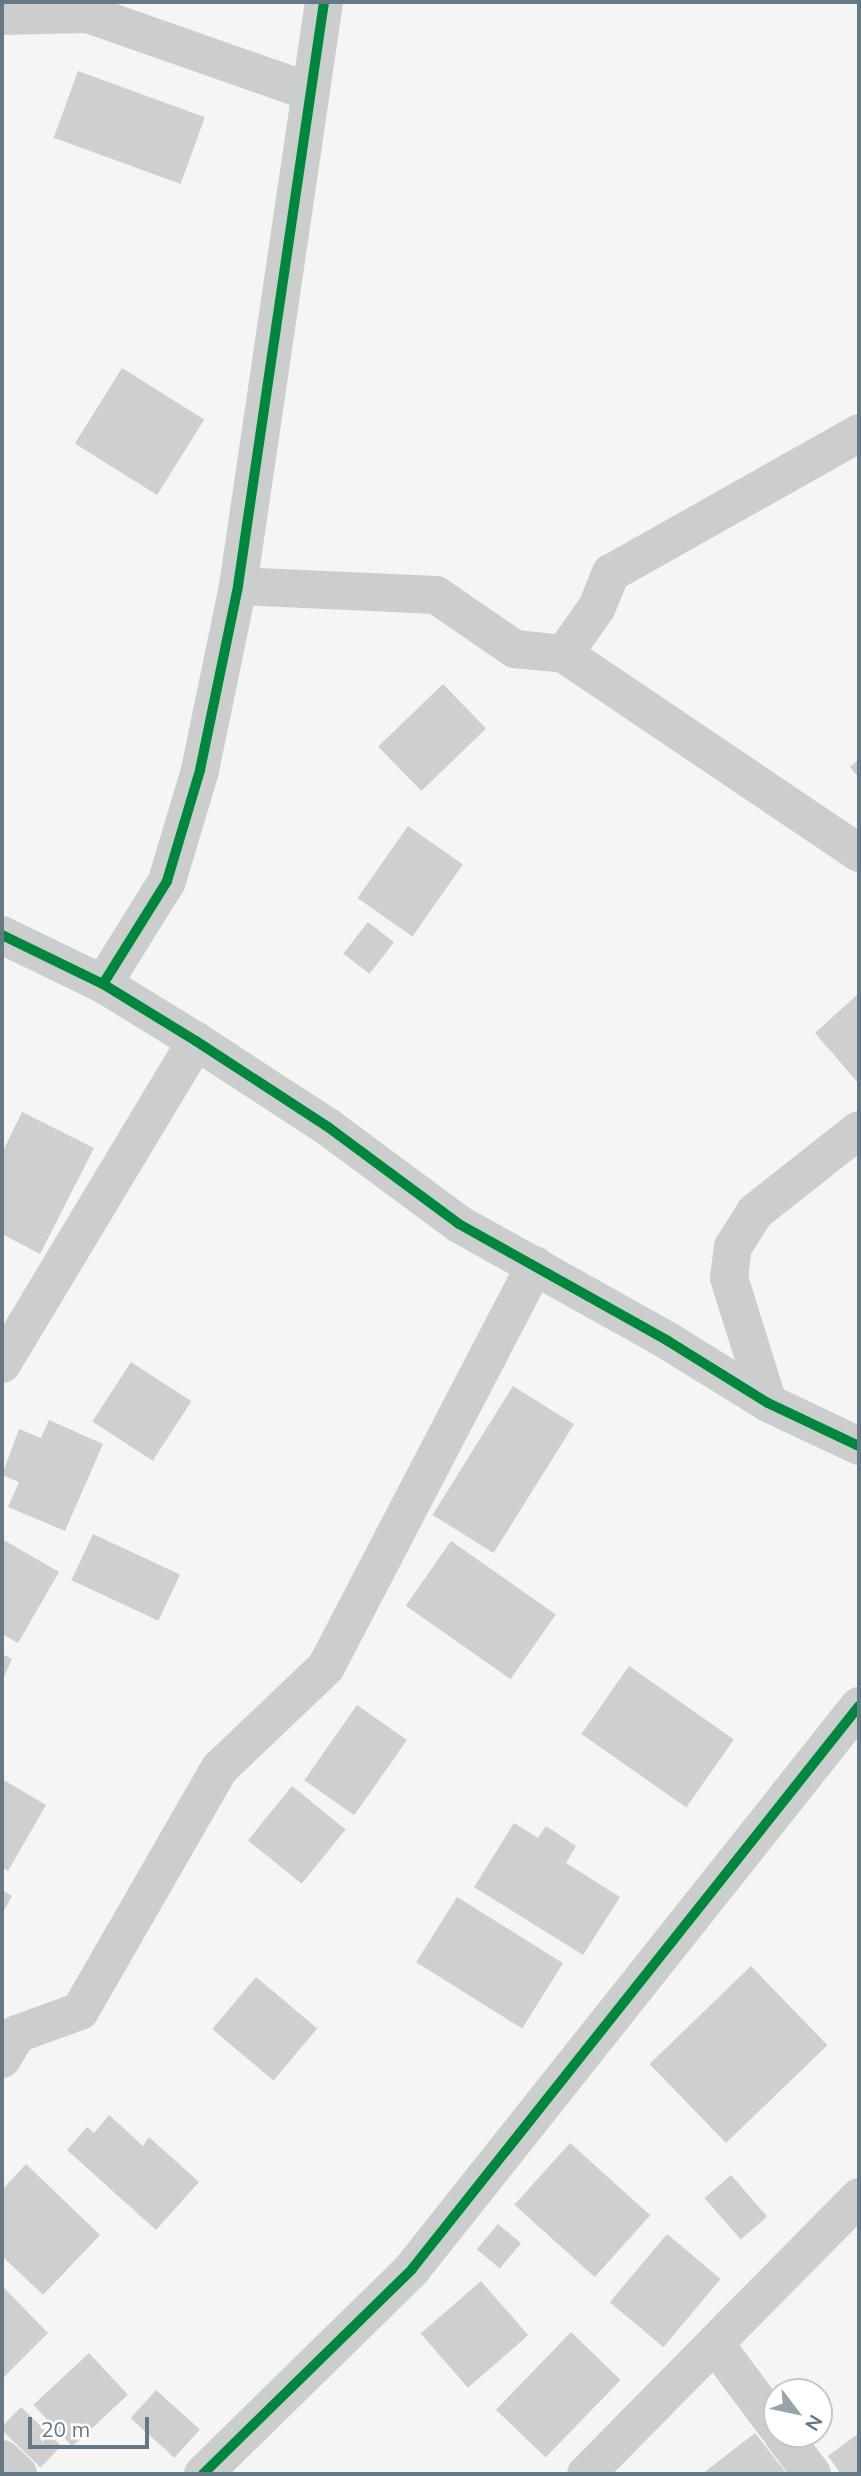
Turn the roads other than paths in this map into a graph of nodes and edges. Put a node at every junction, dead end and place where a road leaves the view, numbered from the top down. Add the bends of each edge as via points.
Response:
1 (324, 2) edge
2 (2, 16) edge
3 (311, 92) junction
4 (859, 433) edge
5 (238, 586) junction
6 (564, 654) junction
7 (859, 853) edge
8 (2, 935) edge
9 (103, 984) junction
10 (196, 1041) junction
11 (859, 1130) edge
12 (535, 1265) junction
13 (2, 1364) edge
14 (768, 1403) junction
15 (859, 1446) edge
16 (859, 1706) edge
17 (7, 2039) edge
18 (859, 2197) edge
19 (715, 2344) junction
20 (763, 2408) edge
21 (792, 2448) edge
22 (2, 2459) edge
23 (18, 2474) edge
24 (203, 2474) edge
25 (586, 2474) edge
26 (812, 2474) edge

1 - 3 street
2 - 3 street via 88,14
3 - 5 street
4 - 6 street via 611,573 597,607
5 - 6 street via 436,595 515,649
5 - 9 street via 200,770 167,881
6 - 7 street
8 - 9 street
9 - 10 street
10 - 12 street via 328,1127 459,1224
10 - 13 street
11 - 14 street via 755,1212 733,1247 729,1278
12 - 14 street
12 - 17 street via 326,1668 220,1768 80,2011
14 - 15 street
16 - 24 street via 412,2269
18 - 19 street
19 - 20 street
19 - 25 street
21 - 26 street
22 - 23 street

